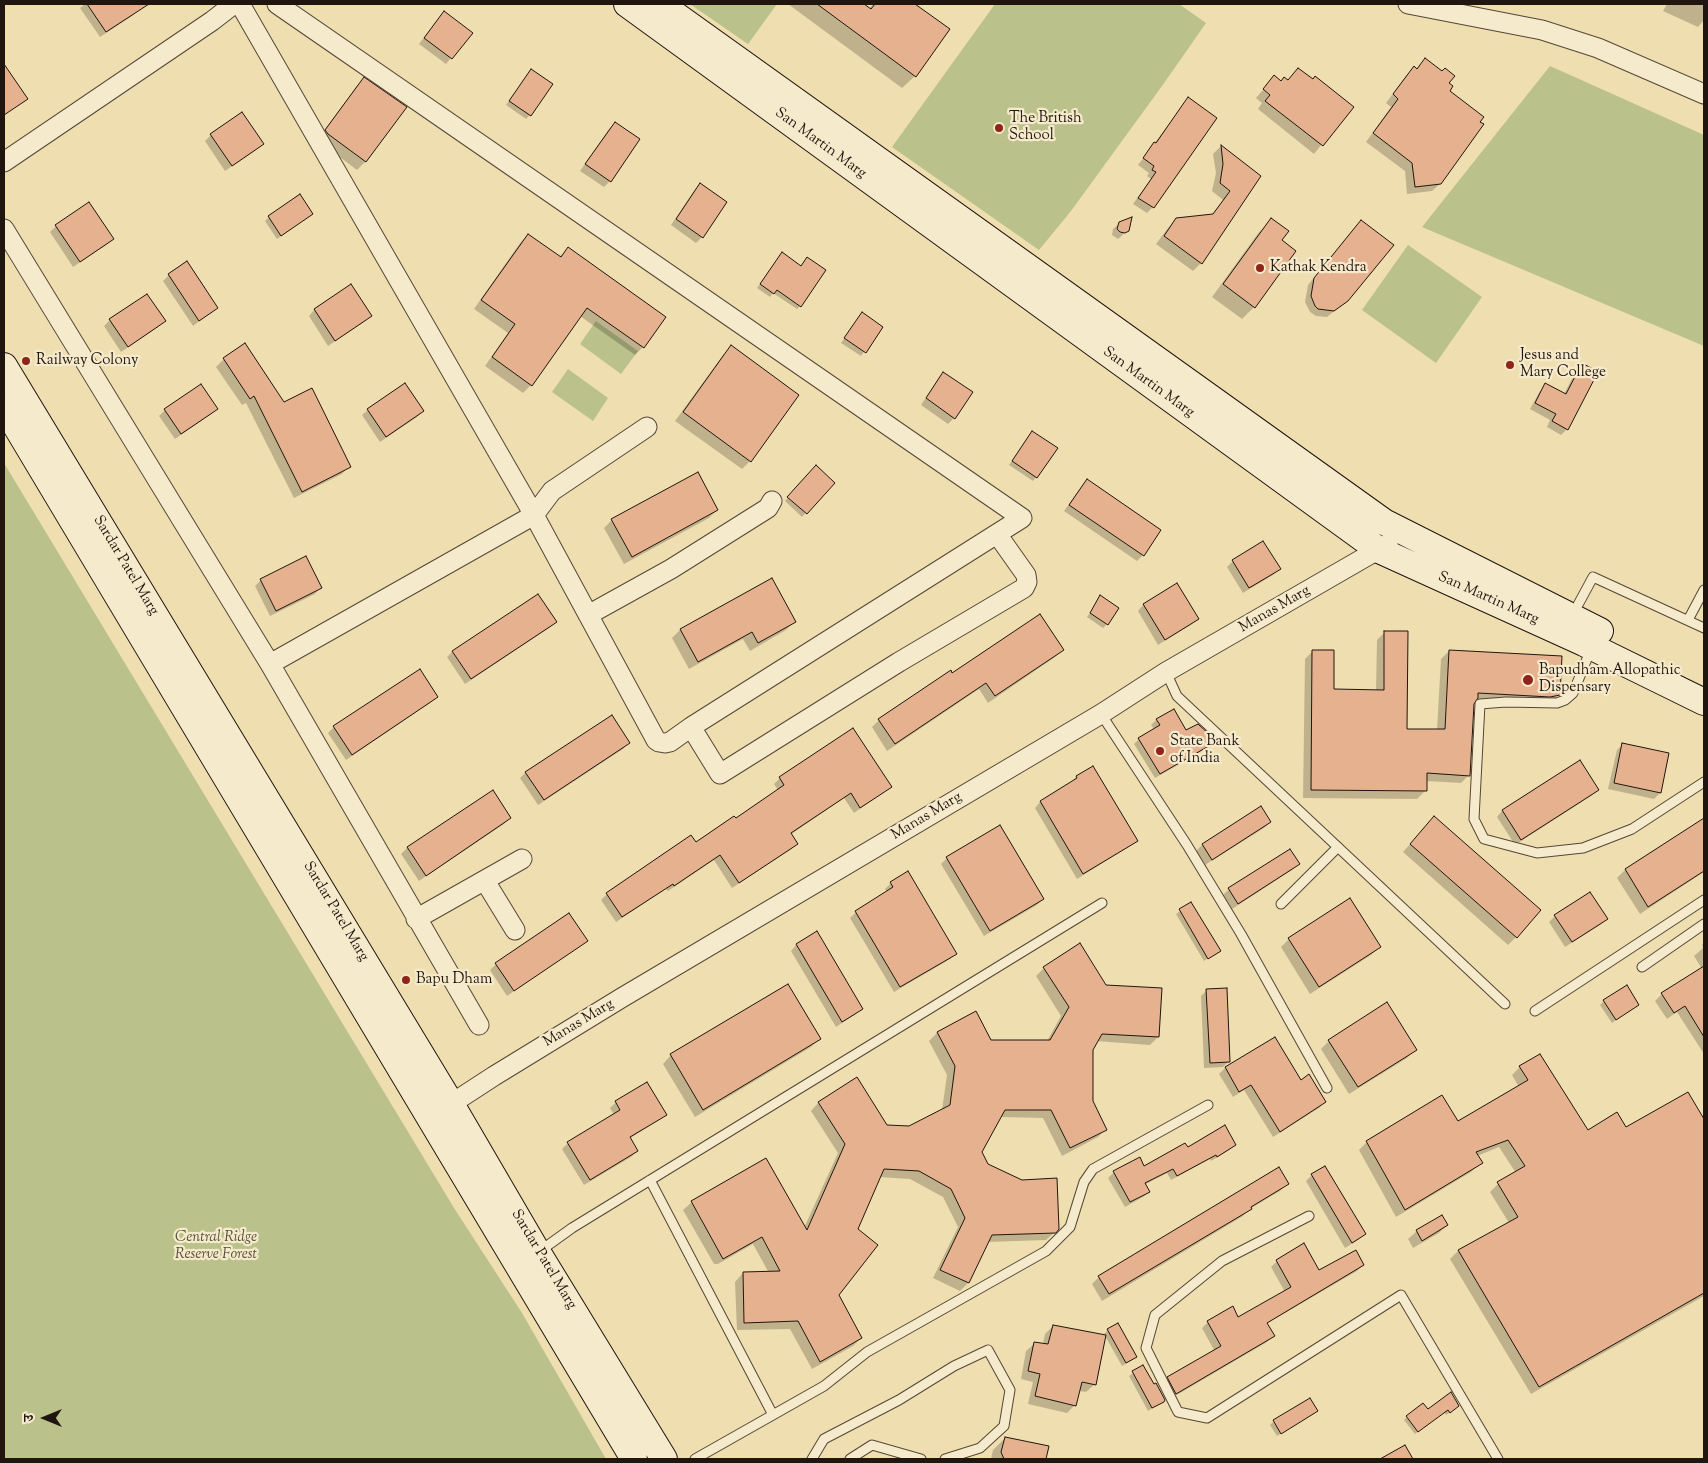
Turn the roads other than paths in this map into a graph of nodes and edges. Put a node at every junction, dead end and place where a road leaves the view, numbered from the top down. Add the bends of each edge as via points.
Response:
1 (234, 4) edge
2 (240, 4) edge
3 (277, 4) edge
4 (627, 4) edge
5 (660, 4) edge
6 (1408, 4) edge
7 (1704, 94) edge
8 (4, 162) edge
9 (4, 229) edge
10 (4, 366) edge
11 (4, 406) edge
12 (647, 427) dead end
13 (772, 501) dead end
14 (534, 515) junction
15 (997, 534) junction
16 (1404, 534) junction
17 (1380, 550) junction
18 (1704, 590) edge
19 (588, 615) junction
20 (1571, 617) junction
21 (1688, 620) junction
22 (1704, 628) edge
23 (1592, 646) junction
24 (270, 664) junction
25 (1166, 672) junction
26 (1704, 683) edge
27 (1704, 702) edge
28 (1101, 714) junction
29 (691, 727) junction
30 (1704, 782) edge
31 (1338, 847) junction
32 (522, 859) dead end
33 (485, 881) junction
34 (1704, 900) edge
35 (1102, 903) dead end
36 (1281, 904) dead end
37 (416, 919) junction
38 (1704, 924) edge
39 (515, 930) dead end
40 (1642, 967) dead end
41 (1505, 1004) dead end
42 (1535, 1011) dead end
43 (479, 1025) dead end
44 (1327, 1088) dead end
45 (451, 1104) junction
46 (1208, 1105) dead end
47 (650, 1180) junction
48 (1309, 1216) dead end
49 (538, 1253) junction
50 (773, 1415) junction
51 (634, 1459) edge
52 (664, 1459) edge
53 (695, 1459) edge
54 (812, 1459) edge
55 (850, 1459) edge
56 (921, 1459) edge
57 (945, 1459) edge
58 (1498, 1459) edge

1 - 8 street
2 - 14 street
3 - 15 street via 1022,518
4 - 17 street, San Martin Marg
5 - 16 street, San Martin Marg
6 - 7 street via 1542,30 1598,48
9 - 24 street
10 - 45 street, Sardar Patel Marg
11 - 51 street, Sardar Patel Marg
12 - 14 street via 552,491
13 - 19 street via 768,508 670,569
14 - 19 street
14 - 24 street
15 - 29 street
15 - 29 street via 1026,575 1024,588 720,774
16 - 17 street, Manas Marg
16 - 20 street, San Martin Marg
17 - 23 street, San Martin Marg
17 - 25 street, Manas Marg
18 - 21 lane
19 - 29 street via 656,740 670,742
20 - 21 lane via 1593,577
20 - 26 street, San Martin Marg
21 - 22 lane
23 - 27 street, San Martin Marg
23 - 30 lane via 1573,693 1565,700 1557,704 1480,704 1474,819 1484,839 1537,853 1583,848 1632,829
24 - 37 street
25 - 28 street, Manas Marg
25 - 31 lane via 1177,696
28 - 44 lane via 1241,934
28 - 45 street, Manas Marg via 632,992
31 - 36 lane
31 - 41 lane
32 - 33 street
33 - 37 street
33 - 39 street
34 - 42 lane
35 - 47 lane
37 - 43 street
38 - 40 lane
45 - 49 street, Sardar Patel Marg
46 - 50 lane via 1093,1169 1084,1182 1070,1227 1046,1250 867,1352 824,1386
47 - 49 lane
47 - 50 lane
48 - 58 lane via 1222,1261 1155,1315 1146,1348 1178,1412 1208,1418 1400,1294
49 - 52 street, Sardar Patel Marg
50 - 53 lane
54 - 57 lane via 824,1439 988,1350 1010,1390 1004,1426 980,1448
55 - 56 lane via 872,1445

